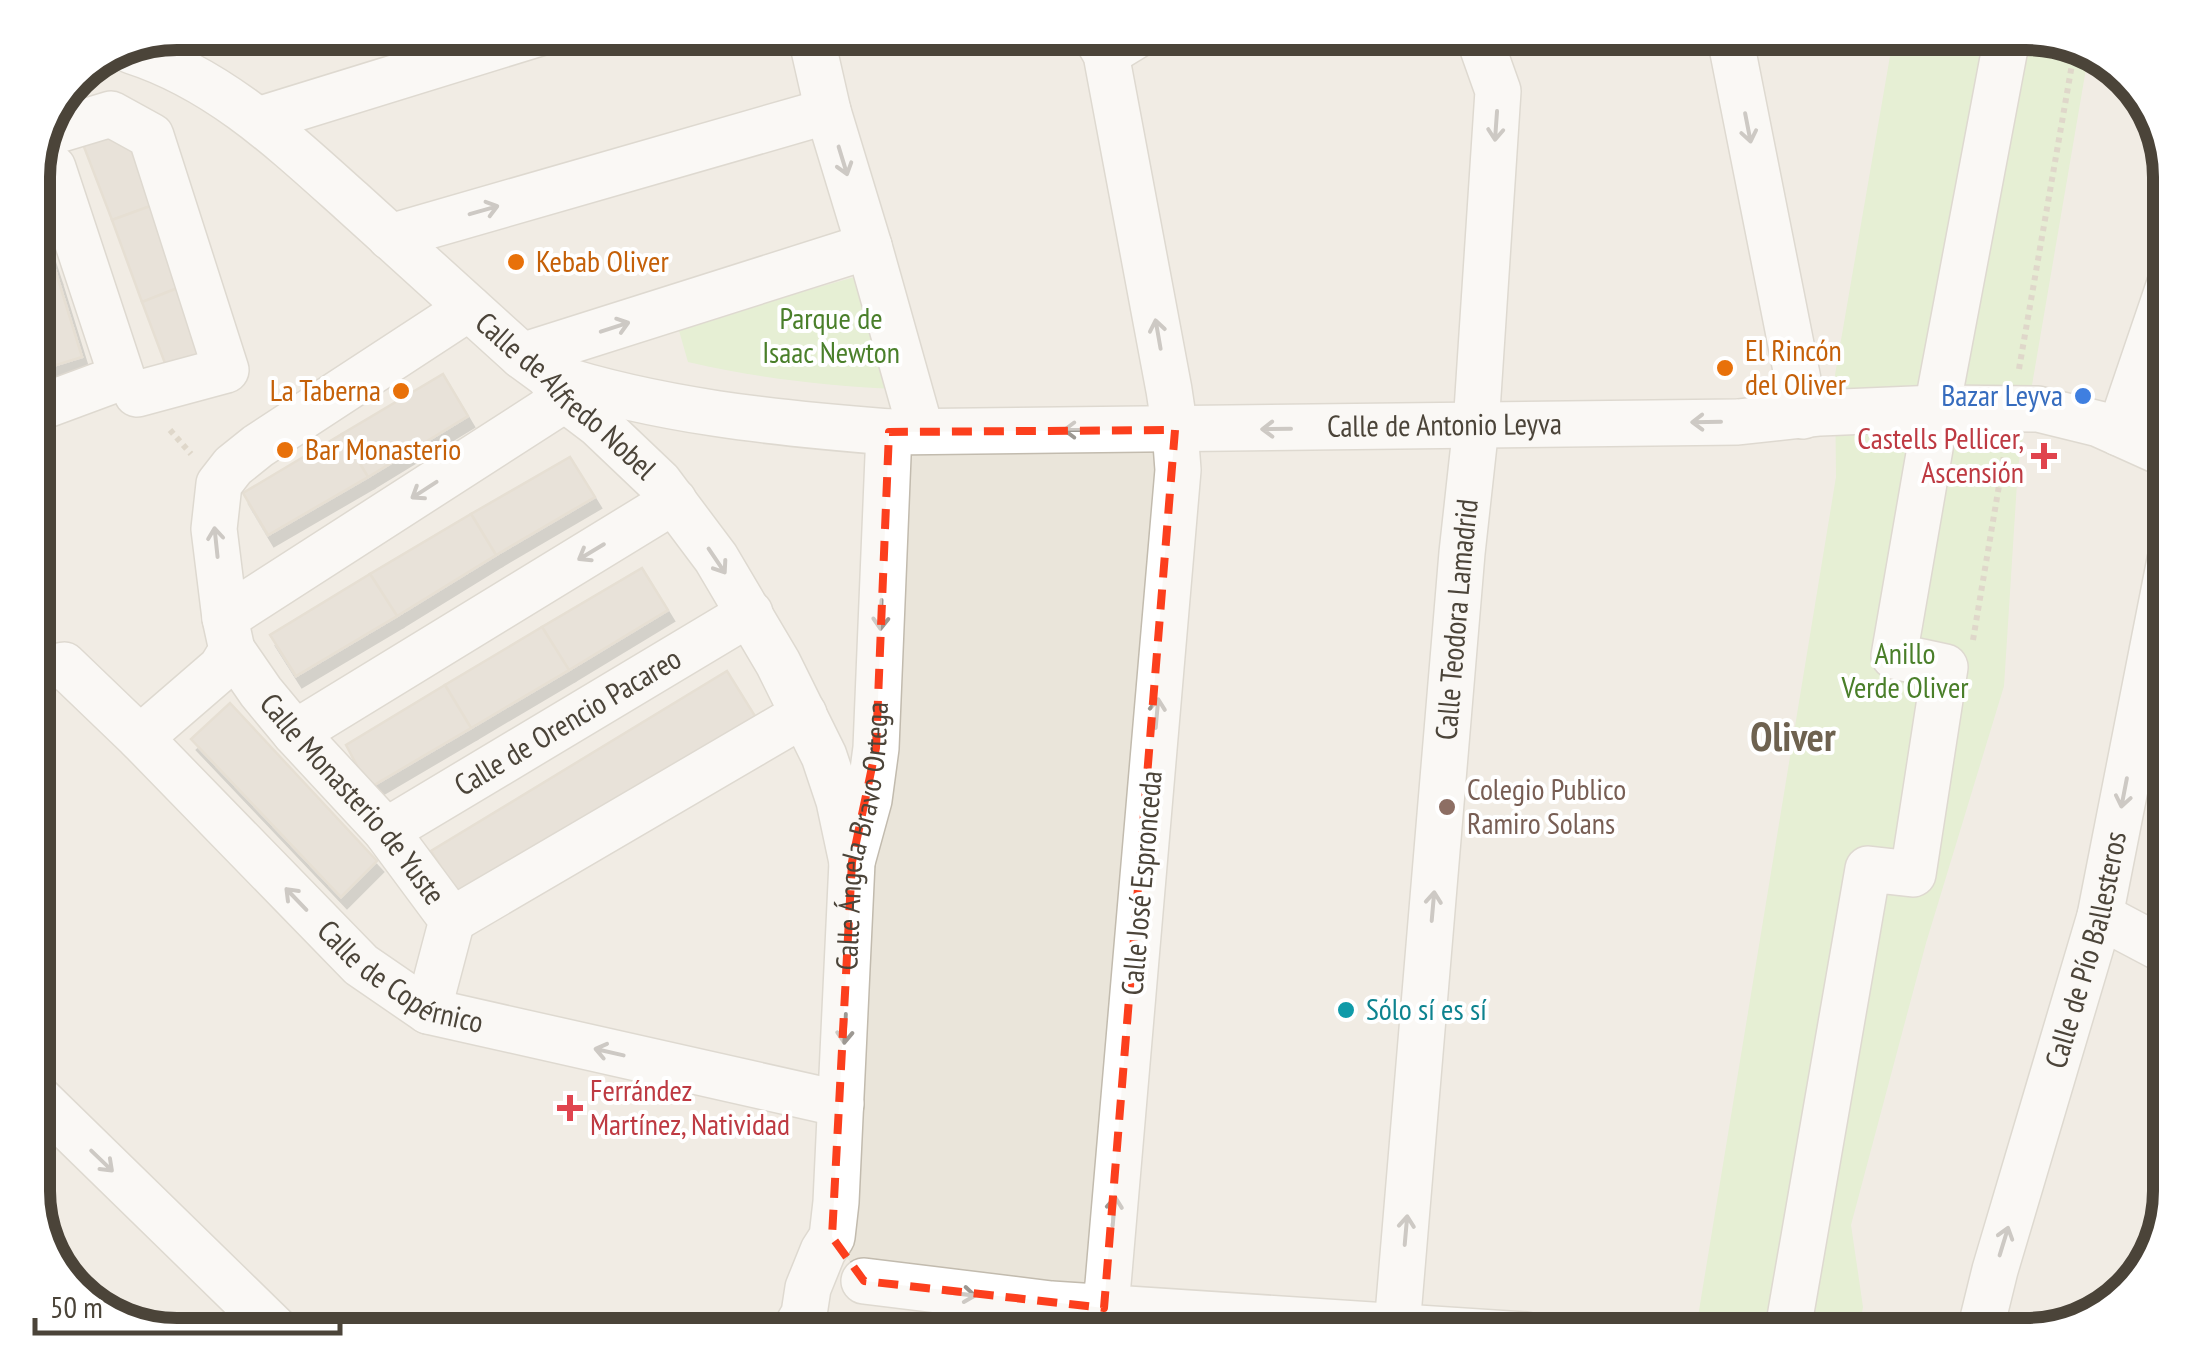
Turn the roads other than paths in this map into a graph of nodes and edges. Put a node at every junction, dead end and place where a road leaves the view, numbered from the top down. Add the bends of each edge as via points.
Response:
1 (485, 50) edge
2 (817, 50) edge
3 (1116, 50) edge
4 (1483, 50) edge
5 (1733, 50) edge
6 (2005, 50) edge
7 (142, 55) edge
8 (828, 111) junction
9 (258, 120) junction
10 (53, 152) edge
11 (50, 170) edge
12 (390, 236) junction
13 (870, 246) junction
14 (469, 308) junction
15 (2153, 332) edge
16 (545, 377) junction
17 (130, 385) junction
18 (50, 406) edge
19 (1937, 408) junction
20 (710, 414) junction
21 (1803, 416) junction
22 (1476, 426) junction
23 (1175, 430) junction
24 (905, 432) junction
25 (2119, 433) junction
26 (2153, 448) edge
27 (667, 492) junction
28 (750, 613) junction
29 (229, 634) junction
30 (2153, 646) edge
31 (50, 669) edge
32 (804, 714) junction
33 (295, 733) junction
34 (140, 738) junction
35 (386, 832) junction
36 (852, 862) junction
37 (2100, 916) junction
38 (452, 920) junction
39 (2153, 944) edge
40 (428, 1012) junction
41 (841, 1104) junction
42 (50, 1109) edge
43 (832, 1238) junction
44 (864, 1281) junction
45 (263, 1318) edge
46 (800, 1318) edge
47 (808, 1318) edge
48 (1087, 1318) edge
49 (1102, 1318) edge
50 (1399, 1318) edge
51 (1790, 1318) edge
52 (1983, 1318) edge

1 - 9 street
2 - 8 street, Calle Ángela Bravo Ortega
23 -> 3 street, Calle José Espronceda
4 -> 22 street, Calle Teodora Lamadrid via 1498,91
5 -> 21 street
6 - 19 street
7 - 9 street, Calle de Alfredo Nobel via 193,76
12 -> 8 street
8 -> 13 street, Calle Ángela Bravo Ortega
9 - 12 street, Calle de Alfredo Nobel
10 - 17 street via 111,114 151,136 226,370
11 - 17 street
12 - 14 street, Calle de Alfredo Nobel
16 -> 13 street
13 - 24 street, Calle Ángela Bravo Ortega
14 - 16 street, Calle de Alfredo Nobel
29 -> 14 street via 214,529 219,484 258,446
15 - 25 street
16 - 20 street, Calle de Antonio Leyva
16 - 27 street, Calle de Alfredo Nobel
16 -> 29 street
17 - 18 street
19 - 21 street, Calle de Antonio Leyva
19 - 25 street, Calle de Antonio Leyva via 2057,413
19 - 51 street via 1894,656 1945,667 1912,874 1868,869
20 - 24 street, Calle de Antonio Leyva
20 - 27 street via 670,433 659,460
21 -> 22 street, Calle de Antonio Leyva
22 -> 23 street, Calle de Antonio Leyva
50 -> 22 street, Calle Teodora Lamadrid
23 -> 24 street, Calle de Antonio Leyva
49 -> 23 street, Calle José Espronceda via 1178,470
24 -> 36 street, Calle Ángela Bravo Ortega via 874,774
25 - 26 street, Calle de Antonio Leyva
27 -> 28 street, Calle de Alfredo Nobel
27 -> 33 street
28 - 32 street, Calle de Alfredo Nobel
28 - 35 street, Calle de Orencio Pacareo
29 - 33 street, Calle Monasterio de Yuste via 261,692
29 - 34 street via 221,668
30 -> 37 street, Calle de Pío Ballesteros
31 - 34 street, Calle de Copérnico
32 - 36 street, Calle de Alfredo Nobel via 833,779
32 - 38 street
33 - 35 street, Calle Monasterio de Yuste
40 -> 34 street, Calle de Copérnico via 361,966
35 - 38 street, Calle Monasterio de Yuste
36 -> 41 street, Calle Ángela Bravo Ortega
37 - 39 street
52 -> 37 street, Calle de Pío Ballesteros
38 - 40 street, Calle Monasterio de Yuste
41 -> 40 street, Calle de Copérnico
41 - 43 street, Calle Ángela Bravo Ortega
42 -> 45 street
43 - 44 street
43 - 46 street, Calle Ángela Bravo Ortega
44 - 47 street, Calle Ángela Bravo Ortega
44 -> 48 street via 1024,1301

